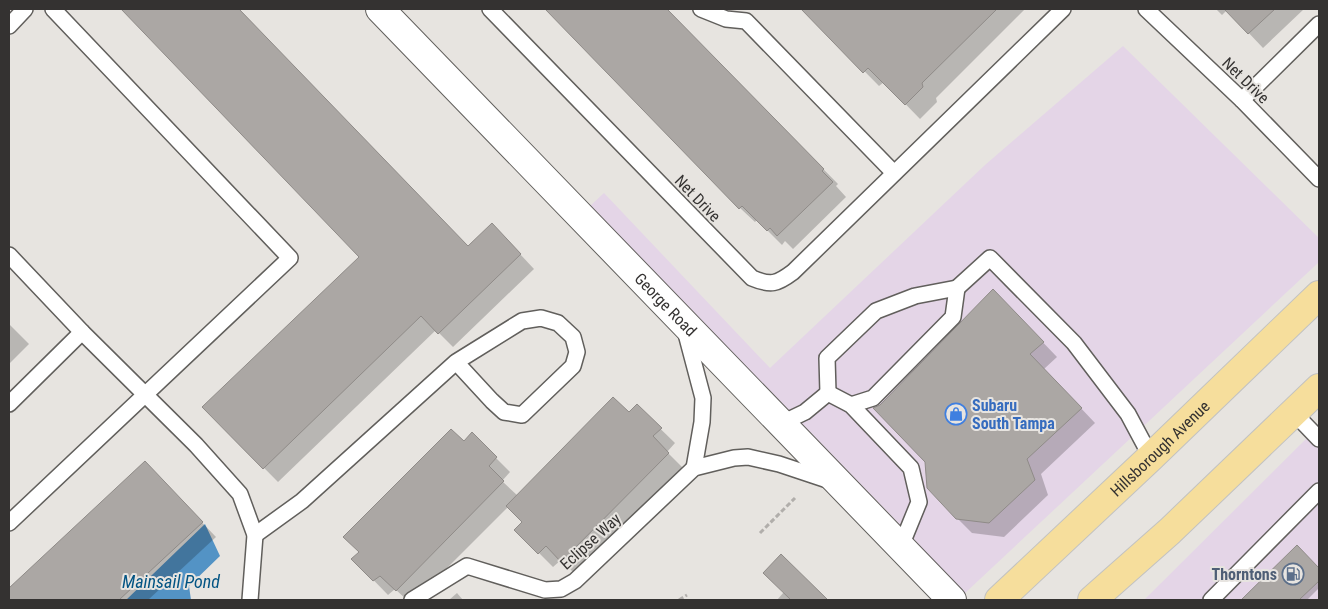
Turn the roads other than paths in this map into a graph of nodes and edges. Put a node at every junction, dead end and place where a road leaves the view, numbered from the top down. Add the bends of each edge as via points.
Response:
1 (25, 9) edge
2 (53, 9) edge
3 (380, 9) edge
4 (490, 9) edge
5 (702, 9) edge
6 (1063, 9) edge
7 (1146, 9) edge
8 (1319, 24) edge
9 (9, 26) edge
10 (1242, 100) junction
11 (894, 174) junction
12 (1319, 179) edge
13 (9, 255) edge
14 (957, 288) junction
15 (1319, 295) edge
16 (683, 321) junction
17 (82, 332) junction
18 (456, 362) junction
19 (1319, 388) edge
20 (828, 393) junction
21 (145, 394) junction
22 (9, 404) edge
23 (851, 405) junction
24 (1294, 413) junction
25 (782, 423) junction
26 (1319, 439) edge
27 (1151, 457) junction
28 (694, 468) junction
29 (843, 486) junction
30 (1319, 491) edge
31 (9, 523) edge
32 (255, 535) junction
33 (901, 546) junction
34 (250, 600) edge
35 (412, 600) edge
36 (952, 600) edge
37 (999, 600) edge
38 (1092, 600) edge
39 (1211, 600) edge

1 - 9 lane
2 - 21 lane via 290,258
3 - 16 street, George Road
4 - 11 lane, Net Drive via 752,278 765,284 779,282 793,272
5 - 11 lane via 726,19 746,21
6 - 11 lane, Net Drive
7 - 10 lane, Net Drive
8 - 10 lane
10 - 12 lane, Net Drive
13 - 17 lane
14 - 20 lane via 915,296 876,311 827,358
14 - 23 lane via 953,317 873,398
14 - 27 lane via 990,258 1074,344 1128,414
15 - 27 main road, Hillsborough Avenue
16 - 25 street, George Road
16 - 28 lane via 703,398
17 - 21 lane
17 - 22 lane
18 - 18 lane via 504,412 522,415 573,366 577,352 573,337 558,322 541,318 522,321
18 - 32 lane via 302,501
19 - 24 main road
20 - 23 lane
20 - 25 lane via 805,412
21 - 31 lane
21 - 32 lane via 240,494
23 - 33 lane via 911,468 919,502
24 - 26 lane
24 - 38 main road
25 - 29 street, George Road
27 - 37 main road, Hillsborough Avenue
28 - 29 lane via 748,457 780,464
28 - 35 lane, Eclipse Way via 575,581 561,588 545,590 467,566
29 - 33 street, George Road
30 - 39 lane
32 - 34 lane
33 - 36 street, George Road

